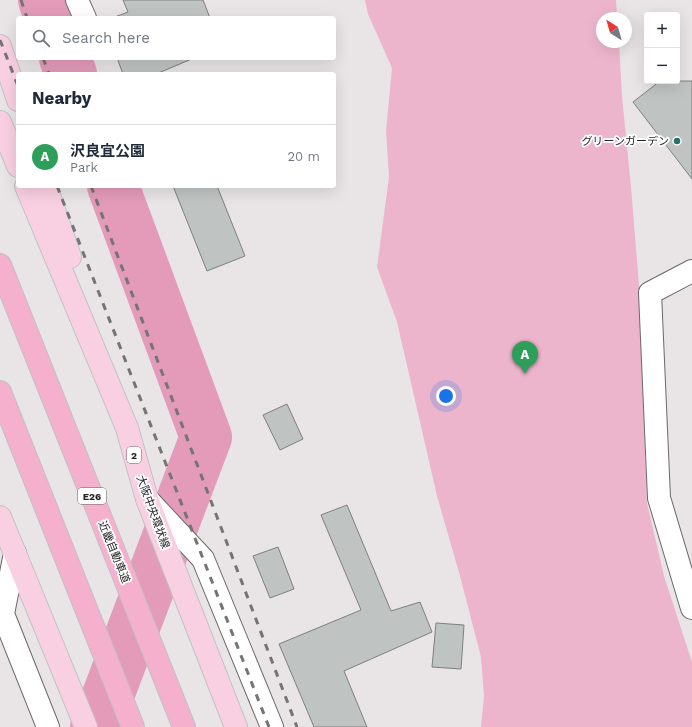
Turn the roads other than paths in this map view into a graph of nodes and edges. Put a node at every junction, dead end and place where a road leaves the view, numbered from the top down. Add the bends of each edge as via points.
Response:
1 (78, 0) edge
2 (84, 16) edge
3 (0, 46) edge
4 (16, 94) edge
5 (0, 122) edge
6 (16, 161) edge
7 (27, 188) edge
8 (47, 188) edge
9 (0, 264) edge
10 (692, 271) edge
11 (0, 392) edge
12 (127, 428) junction
13 (147, 499) junction
14 (0, 517) edge
15 (14, 553) junction
16 (686, 564) edge
17 (692, 608) edge
18 (48, 727) edge
19 (86, 727) edge
20 (133, 727) edge
21 (184, 727) edge
22 (236, 727) edge
23 (272, 727) edge

1 - 2 street
3 - 4 main road
5 - 6 main road
7 - 12 main road, 大阪中央環状線 / 2
8 - 12 main road
9 - 21 highway, 近畿自動車道 / E26
10 - 16 street via 650,293 659,498
11 - 20 highway
12 - 13 main road, 大阪中央環状線 / 2
13 - 22 main road, 大阪中央環状線 / 2
13 - 23 street via 203,559
14 - 15 main road
15 - 18 street via 3,614
15 - 19 main road
16 - 17 street

